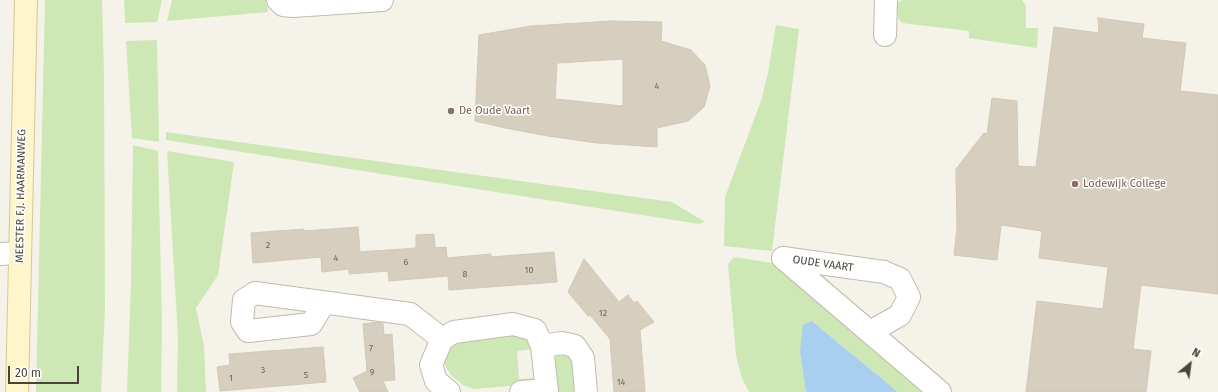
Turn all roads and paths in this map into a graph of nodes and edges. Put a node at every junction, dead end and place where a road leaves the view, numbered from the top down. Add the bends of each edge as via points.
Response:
1 (26, 0) edge
2 (382, 0) edge
3 (886, 0) edge
4 (281, 2) edge
5 (884, 35) dead end
6 (10, 254) edge
7 (324, 303) dead end
8 (870, 332) junction
9 (442, 339) junction
10 (542, 346) junction
11 (547, 391) edge
12 (17, 392) edge
13 (449, 392) edge
14 (521, 392) edge
15 (586, 392) edge
16 (940, 392) edge

1 - 6 main road, MEESTER F.J. HAARMANWEG
2 - 4 street via 293,6
3 - 5 street
6 - 12 main road, MEESTER F.J. HAARMANWEG
7 - 9 street via 410,314
8 - 8 street, OUDE VAART via 806,278 783,258 884,272 900,279 909,297 900,315
8 - 16 street, OUDE VAART
9 - 10 street via 454,332 513,324 534,330
9 - 13 street via 431,365 436,381
10 - 11 street
10 - 15 street via 562,343 575,346 583,358
11 - 14 street

